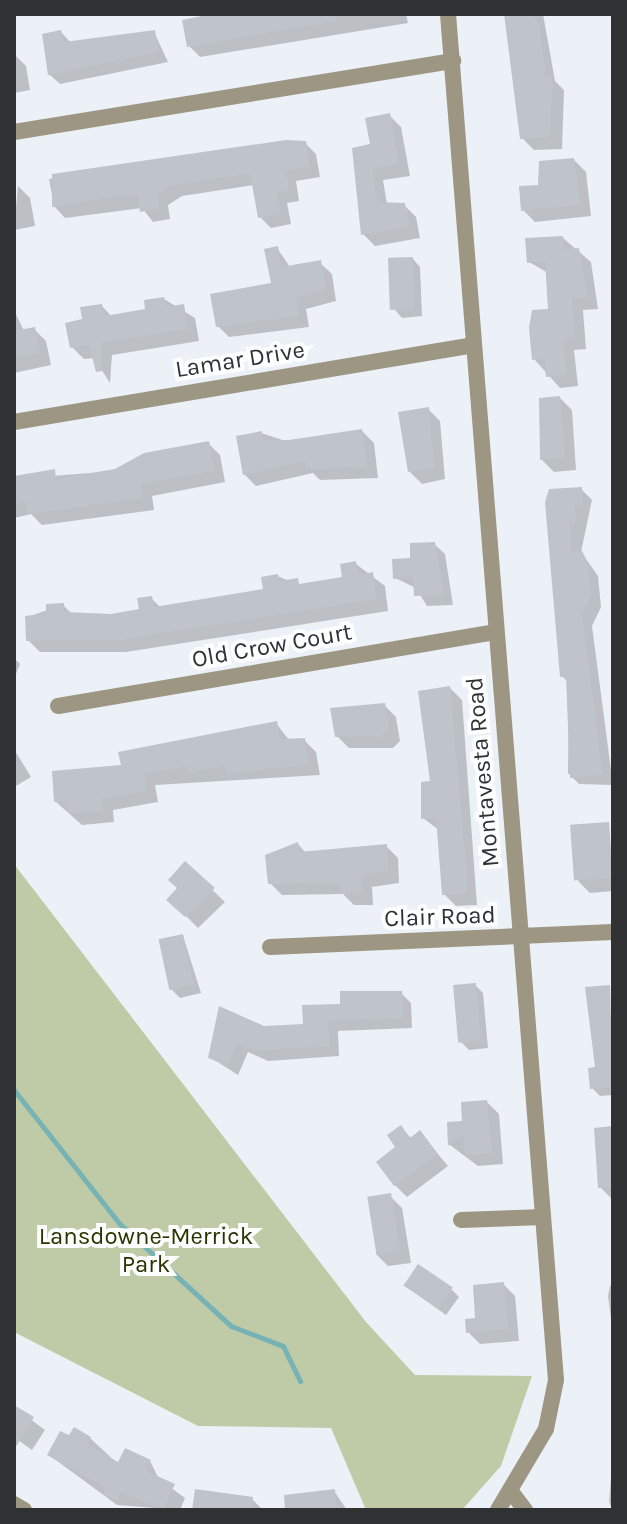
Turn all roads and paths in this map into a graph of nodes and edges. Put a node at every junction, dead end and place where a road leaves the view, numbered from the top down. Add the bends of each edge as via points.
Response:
1 (448, 14) edge
2 (453, 61) junction
3 (14, 132) edge
4 (473, 345) junction
5 (14, 422) edge
6 (495, 632) junction
7 (58, 706) dead end
8 (613, 932) edge
9 (522, 938) junction
10 (270, 947) dead end
11 (543, 1217) junction
12 (461, 1220) dead end
13 (513, 1494) junction
14 (14, 1504) edge
15 (24, 1510) edge
16 (498, 1510) edge
17 (525, 1510) edge

1 - 2 street, Montavesta Road
2 - 3 street
2 - 4 street, Montavesta Road
4 - 5 street, Lamar Drive
4 - 6 street, Montavesta Road
6 - 7 street, Old Crow Court
6 - 9 street, Montavesta Road
8 - 9 street, Clair Road
9 - 10 street, Clair Road
9 - 11 street, Montavesta Road
11 - 12 street
11 - 13 street, Montavesta Road via 556,1394
13 - 16 street, Montavesta Road
13 - 17 street
14 - 15 street

